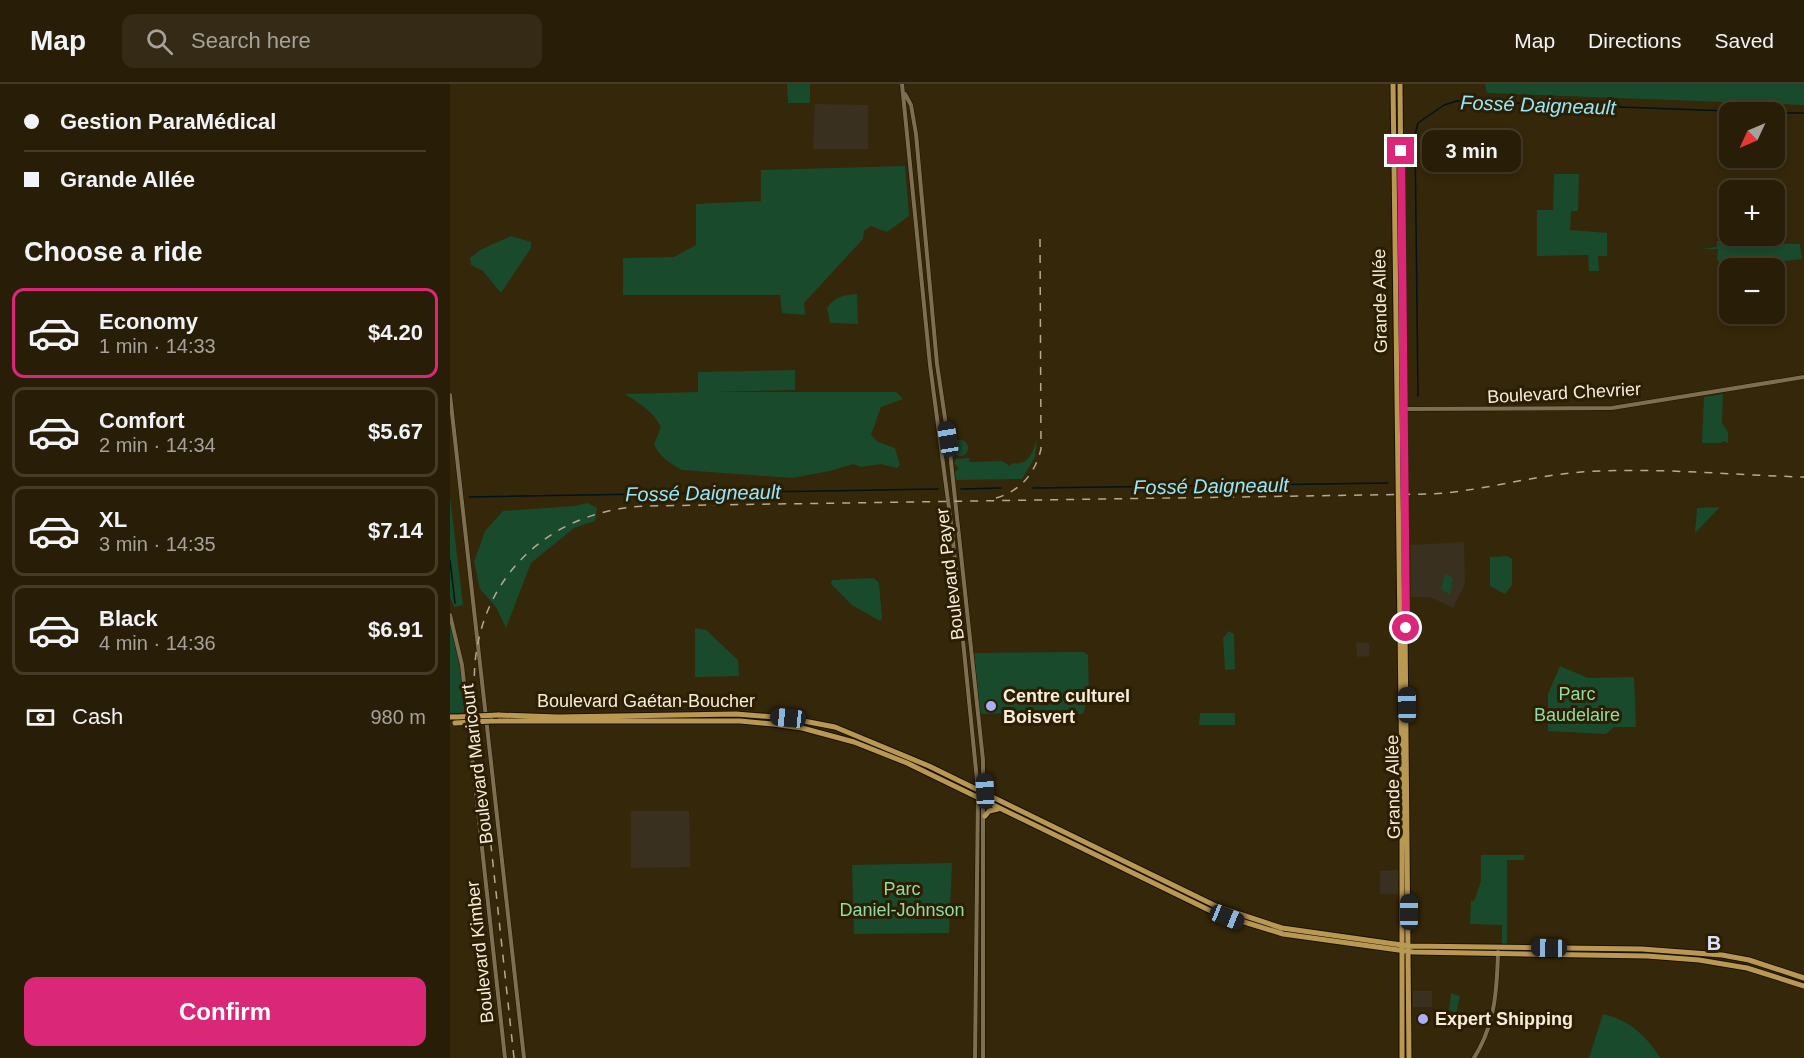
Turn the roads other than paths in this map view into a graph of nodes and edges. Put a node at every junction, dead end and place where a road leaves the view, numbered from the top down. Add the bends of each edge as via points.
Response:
1 (902, 84) edge
2 (1393, 84) edge
3 (1400, 84) edge
4 (903, 90) junction
5 (1804, 377) edge
6 (450, 394) edge
7 (1396, 409) junction
8 (1403, 409) junction
9 (953, 538) junction
10 (959, 538) junction
11 (450, 615) edge
12 (450, 717) edge
13 (520, 718) junction
14 (450, 723) edge
15 (983, 754) junction
16 (975, 755) junction
17 (978, 790) junction
18 (985, 793) junction
19 (978, 798) junction
20 (985, 802) junction
21 (1001, 809) junction
22 (985, 816) junction
23 (1051, 829) junction
24 (1402, 948) junction
25 (1409, 949) junction
26 (1498, 950) junction
27 (1804, 978) edge
28 (1804, 986) edge
29 (505, 1058) edge
30 (524, 1058) edge
31 (975, 1058) edge
32 (983, 1058) edge
33 (1402, 1058) edge
34 (1410, 1058) edge
35 (1474, 1058) edge

1 - 4 street, Boulevard Payer
2 - 7 main road, Grande Allée
3 - 8 main road, Grande Allée
4 - 9 street, Boulevard Payer via 929,358
4 - 10 street, Boulevard Payer via 911,105 915,134 937,364
5 - 8 street, Boulevard Chevrier via 1612,408
6 - 30 street, Boulevard Maricourt
7 - 8 street, Boulevard Chevrier
7 - 24 main road, Grande Allée
8 - 25 main road, Grande Allée
9 - 10 street
9 - 16 street, Boulevard Payer
10 - 15 street, Boulevard Payer
11 - 29 street, Boulevard Kimber via 462,665
12 - 13 main road, Boulevard Gaétan-Boucher, bridge
13 - 14 main road, Boulevard Gaétan-Boucher, bridge
13 - 17 main road, Boulevard Gaétan-Boucher via 736,714 788,718 876,742
13 - 19 main road, Boulevard Gaétan-Boucher via 740,721 802,728 873,748
15 - 16 street
15 - 18 street, Boulevard Payer
16 - 17 street, Boulevard Payer
17 - 18 main road, Boulevard Gaétan-Boucher
17 - 19 street, Boulevard Payer
18 - 20 street, Boulevard Payer
18 - 23 main road, Boulevard Gaétan-Boucher
19 - 20 main road, Boulevard Gaétan-Boucher
19 - 31 street, Boulevard Payer
20 - 21 main road, Boulevard Gaétan-Boucher
20 - 22 street, Boulevard Payer
21 - 22 main road
21 - 23 main road, Boulevard Gaétan-Boucher
22 - 32 street, Boulevard Payer
23 - 24 main road, Boulevard Gaétan-Boucher via 1239,922 1294,936
24 - 25 main road, Boulevard Gaétan-Boucher
24 - 33 main road, Grande Allée
25 - 26 main road, Boulevard Gaétan-Boucher
25 - 34 main road, Grande Allée
26 - 27 main road via 1642,950 1722,955
26 - 28 main road via 1699,960 1747,968
26 - 35 street via 1493,1010

